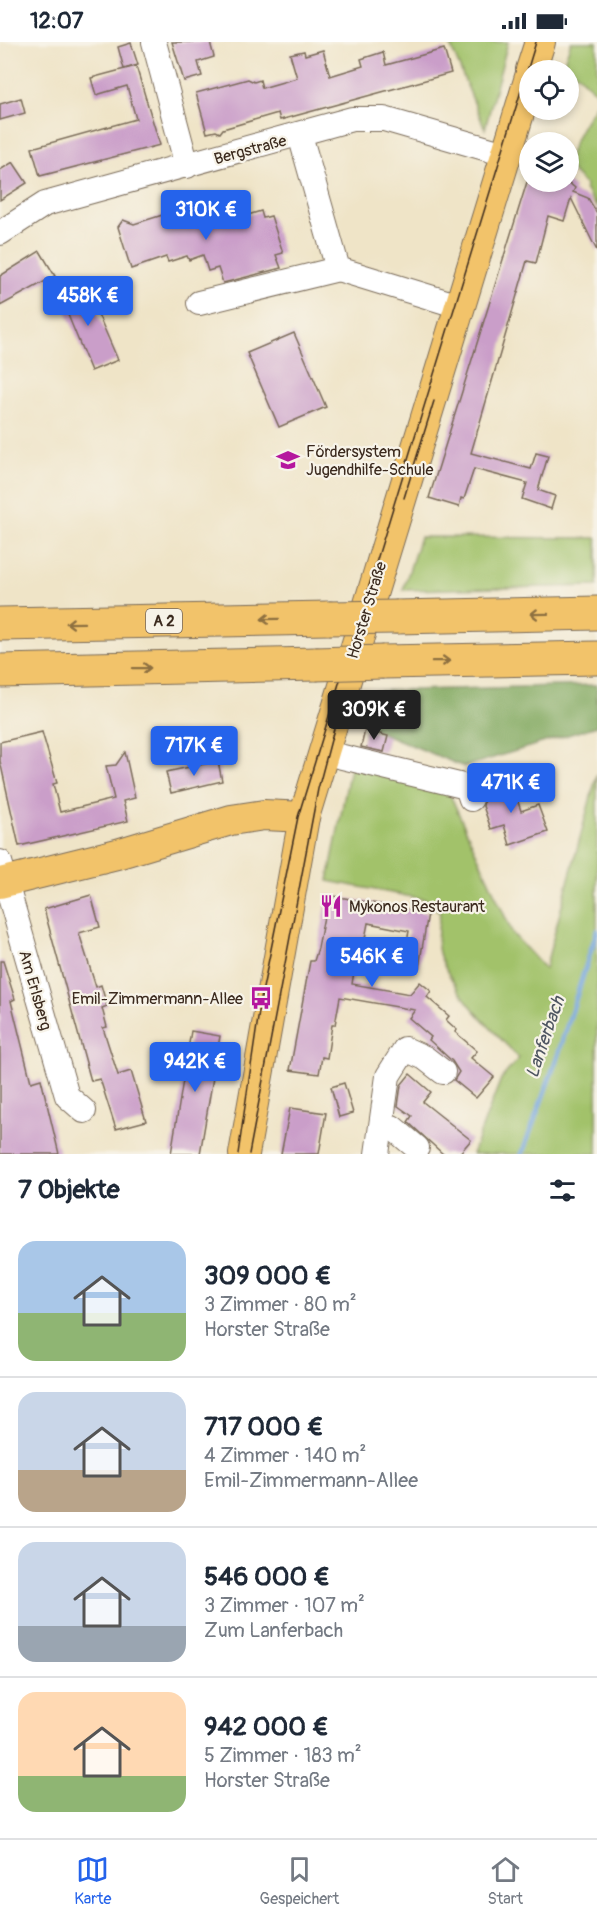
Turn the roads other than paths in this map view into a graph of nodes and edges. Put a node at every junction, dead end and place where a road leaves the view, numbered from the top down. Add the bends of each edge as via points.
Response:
1 (154, 42) edge
2 (519, 112) edge
3 (300, 135) junction
4 (506, 154) junction
5 (187, 166) junction
6 (0, 233) edge
7 (338, 269) junction
8 (200, 303) dead end
9 (459, 306) junction
10 (597, 613) edge
11 (0, 624) edge
12 (597, 658) edge
13 (0, 671) edge
14 (322, 752) junction
15 (471, 799) dead end
16 (304, 817) junction
17 (2, 876) edge
18 (443, 1072) dead end
19 (84, 1111) dead end
20 (383, 1126) junction
21 (417, 1148) dead end
22 (244, 1154) edge
23 (377, 1154) edge

1 - 5 street
2 - 4 main road, Horster Straße
3 - 4 street, Bergstraße via 352,119 384,118
3 - 5 street, Bergstraße
3 - 7 street
4 - 9 main road, Horster Straße
5 - 6 street, Bergstraße via 45,204
7 - 8 street
7 - 9 street
9 - 14 main road, Horster Straße
10 -> 11 highway, A 2, bridge
13 -> 12 highway, bridge
14 - 15 street via 467,787
14 - 16 main road, Horster Straße
16 - 17 main road via 264,815 231,820 117,854
16 - 22 main road, Horster Straße
17 - 19 street, Am Erlsberg via 67,1096
18 - 20 street via 405,1049 388,1076 381,1114
20 - 21 street via 392,1126
20 - 23 street

